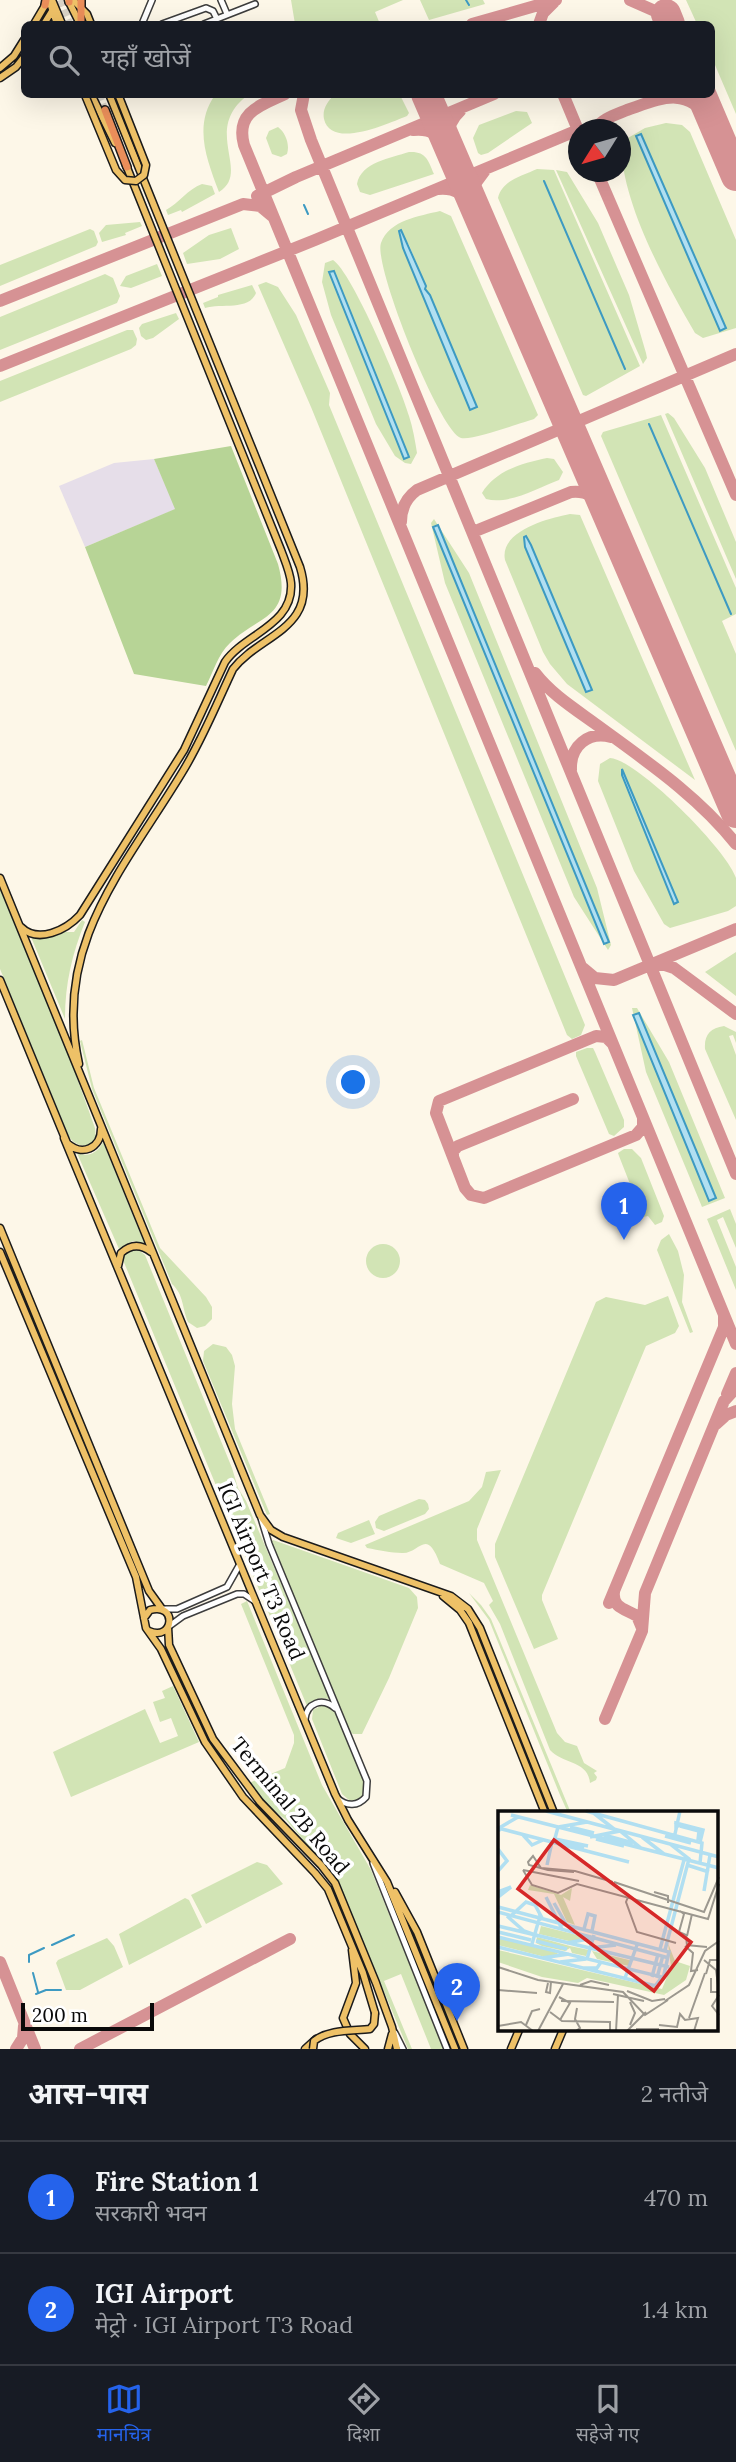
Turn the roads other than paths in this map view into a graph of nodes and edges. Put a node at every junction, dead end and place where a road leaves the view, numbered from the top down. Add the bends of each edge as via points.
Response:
1 (70, 0) edge
2 (152, 0) edge
3 (220, 0) edge
4 (237, 0) edge
5 (49, 3) edge
6 (81, 4) edge
7 (255, 4) dead end
8 (240, 9) junction
9 (228, 15) junction
10 (217, 19) junction
11 (36, 21) edge
12 (45, 21) edge
13 (56, 21) edge
14 (60, 21) edge
15 (79, 21) edge
16 (90, 21) edge
17 (143, 21) edge
18 (170, 21) edge
19 (212, 21) edge
20 (21, 45) edge
21 (21, 60) edge
22 (0, 68) edge
23 (0, 78) edge
24 (86, 98) edge
25 (93, 98) edge
26 (110, 98) edge
27 (120, 98) edge
28 (105, 110) tunnel mouth
29 (127, 167) junction
30 (0, 878) edge
31 (18, 923) junction
32 (0, 980) edge
33 (83, 1083) junction
34 (100, 1123) junction
35 (64, 1138) junction
36 (0, 1228) edge
37 (0, 1252) edge
38 (154, 1257) junction
39 (119, 1272) junction
40 (260, 1515) junction
41 (240, 1564) junction
42 (432, 1590) junction
43 (256, 1602) junction
44 (162, 1608) junction
45 (144, 1619) junction
46 (168, 1627) junction
47 (148, 1631) junction
48 (338, 1712) junction
49 (306, 1726) junction
50 (335, 1794) junction
51 (260, 1802) junction
52 (544, 1811) edge
53 (553, 1811) edge
54 (255, 1812) junction
55 (372, 1858) junction
56 (387, 1882) junction
57 (350, 1938) junction
58 (392, 2027) junction
59 (518, 2032) edge
60 (562, 2032) edge
61 (316, 2039) junction
62 (388, 2048) edge
63 (305, 2049) edge
64 (313, 2049) edge
65 (363, 2049) edge
66 (397, 2049) edge
67 (403, 2049) edge
68 (447, 2049) edge
69 (455, 2049) edge
70 (464, 2049) edge
71 (511, 2049) edge
72 (555, 2049) edge

1 - 6 main road
1 - 15 main road
2 - 17 street
3 - 9 street
4 - 8 street
5 - 11 main road
5 - 12 main road
5 - 13 main road
5 - 14 main road
6 - 16 main road
7 - 8 street
8 - 9 street
9 - 10 street
10 - 18 street via 206,8
10 - 19 street
20 - 22 main road
21 - 23 main road
24 - 27 main road, bridge via 116,170 131,182 144,175 146,165
25 - 29 main road
26 - 33 main road via 247,433 303,585 288,626 233,670 192,754 87,933 77,966 73,1007
28 - 29 highway
29 - 31 main road via 281,550 290,588 273,624 243,643 225,662 184,750 80,915 40,936
30 - 31 main road
31 - 33 main road
32 - 35 main road, IGI Airport T3 Road
33 - 34 main road
34 - 35 main road via 101,1135 90,1149 78,1150
34 - 38 main road
35 - 39 main road, IGI Airport T3 Road
36 - 44 main road via 149,1591
37 - 45 main road via 136,1577
38 - 39 main road via 139,1245 126,1248 118,1258
38 - 40 main road
39 - 41 main road, IGI Airport T3 Road
40 - 42 main road via 283,1537
40 - 48 street
41 - 43 main road, IGI Airport T3 Road
41 - 44 street via 227,1587 177,1609
42 - 52 main road via 469,1623
42 - 53 main road via 457,1600 480,1628
43 - 46 street via 237,1594
43 - 49 main road, IGI Airport T3 Road
44 - 45 main road via 150,1610
44 - 46 main road
45 - 47 main road
46 - 47 main road via 159,1634
46 - 51 main road, Terminal 2B Road via 169,1645 202,1720
47 - 54 main road, Terminal 2B Road via 211,1752
48 - 49 street via 330,1704 313,1704 306,1714
48 - 50 street via 368,1786 362,1801 352,1805
49 - 50 main road, IGI Airport T3 Road
50 - 55 main road, IGI Airport T3 Road
51 - 54 main road via 261,1808
51 - 58 main road, Terminal 2B Road via 335,1883
54 - 57 main road, Terminal 2B Road via 322,1881
55 - 56 main road, IGI Airport T3 Road
55 - 68 street
56 - 69 main road, IGI Airport T3 Road
56 - 70 main road via 417,1932
57 - 61 main road, Terminal 2B Road, bridge via 375,2013 374,2024 370,2029
57 - 65 main road via 356,1983 343,2018
58 - 62 main road
58 - 66 main road, Terminal 2B Road
58 - 67 street
59 - 71 main road
60 - 72 main road
61 - 63 main road, bridge
61 - 64 main road, bridge

